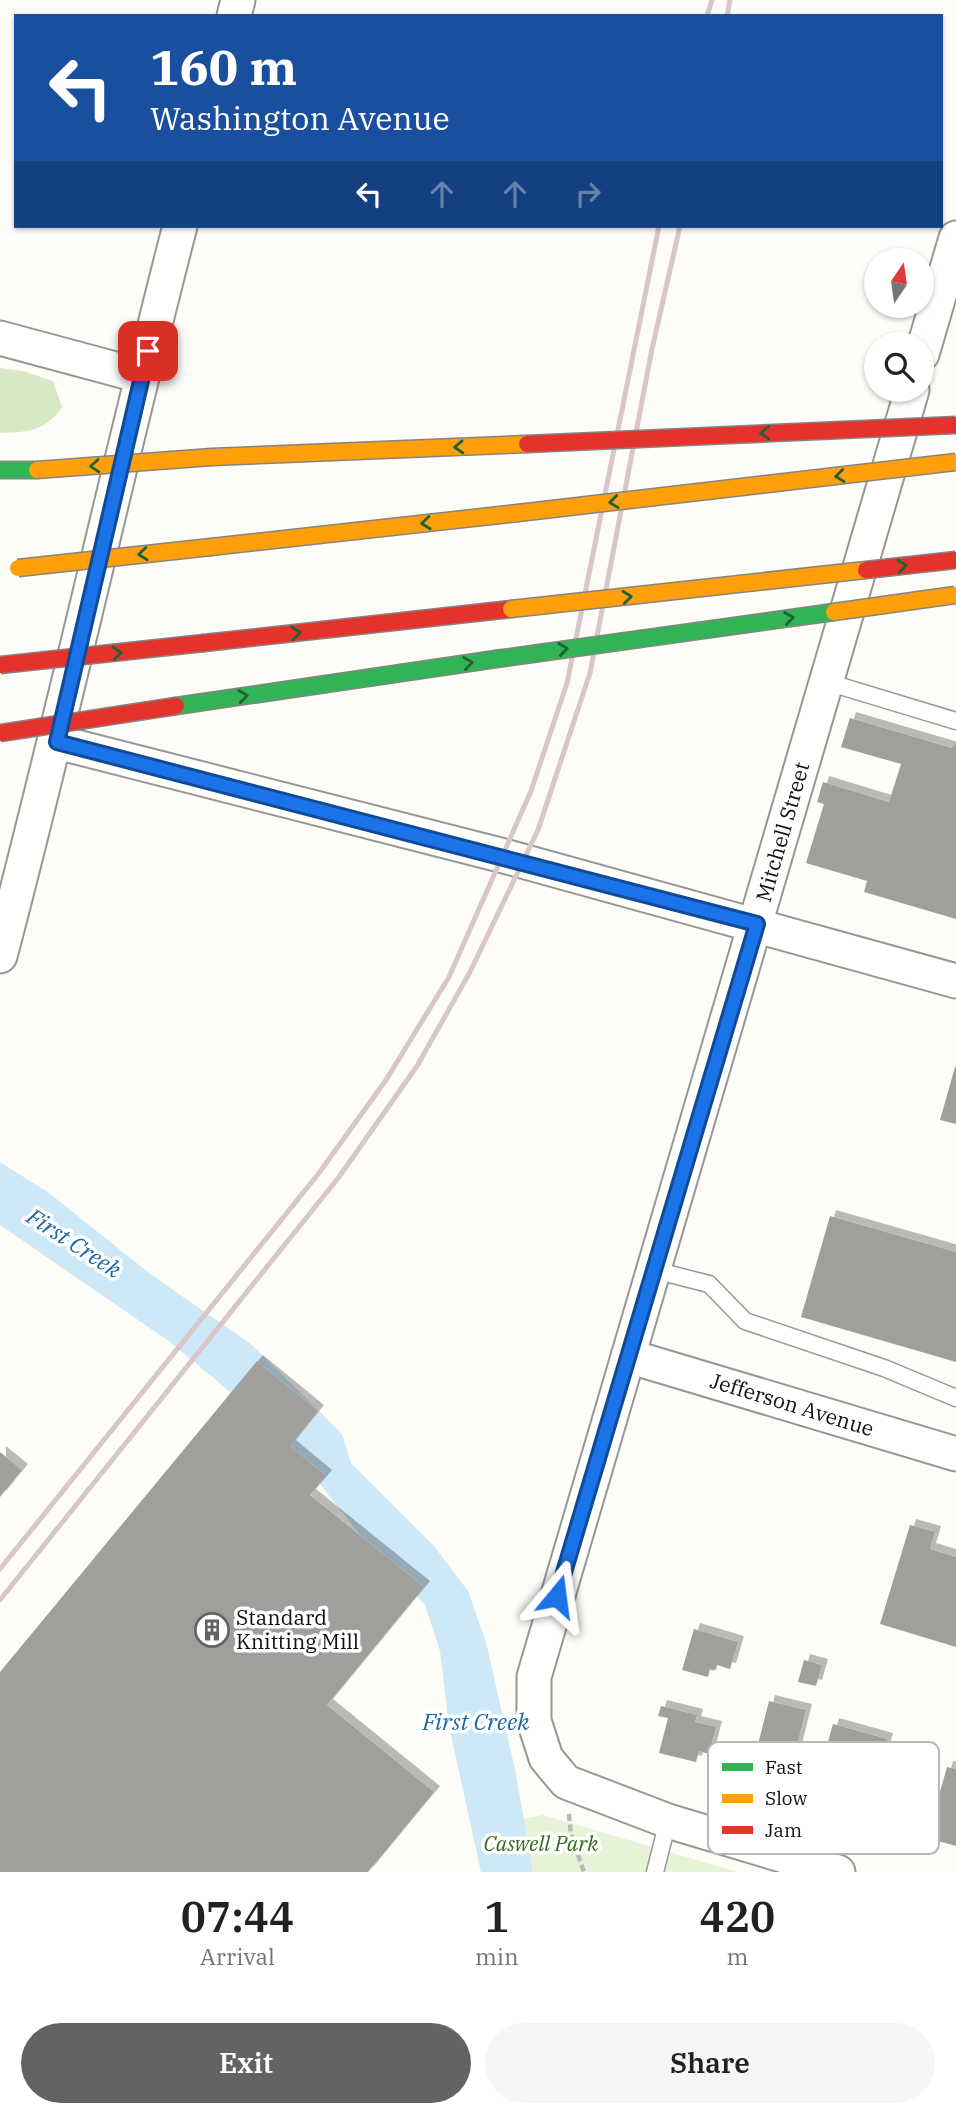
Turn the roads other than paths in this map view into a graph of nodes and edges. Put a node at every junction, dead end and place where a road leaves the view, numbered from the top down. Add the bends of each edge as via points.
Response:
1 (179, 228) edge
2 (956, 237) edge
3 (928, 332) edge
4 (0, 338) edge
5 (141, 376) junction
6 (909, 402) edge
7 (956, 425) edge
8 (956, 462) edge
9 (0, 470) edge
10 (956, 560) edge
11 (0, 570) edge
12 (956, 595) edge
13 (0, 665) edge
14 (827, 682) junction
15 (956, 722) edge
16 (0, 733) edge
17 (57, 742) junction
18 (757, 924) junction
19 (0, 956) edge
20 (956, 981) edge
21 (654, 1270) junction
22 (628, 1356) junction
23 (956, 1398) edge
24 (956, 1454) edge
25 (668, 1822) junction
26 (708, 1834) edge
27 (777, 1854) edge
28 (655, 1872) edge
29 (838, 1872) edge

1 - 5 street
2 - 3 street
4 - 5 street
5 - 17 street
6 - 14 street, Mitchell Street
7 -> 9 highway, bridge
8 -> 11 highway, bridge
13 -> 10 highway, bridge
16 -> 12 highway, bridge
14 - 15 lane
14 - 18 street, Mitchell Street
17 - 18 street
17 - 19 street
18 - 20 street
18 - 21 street, Mitchell Street
21 - 22 street, Mitchell Street
21 - 23 lane via 709,1284 745,1321
22 - 24 street, Jefferson Avenue
22 - 25 street, Mitchell Street via 534,1677 534,1721 556,1770
25 - 26 street
25 - 28 lane
27 - 29 street

